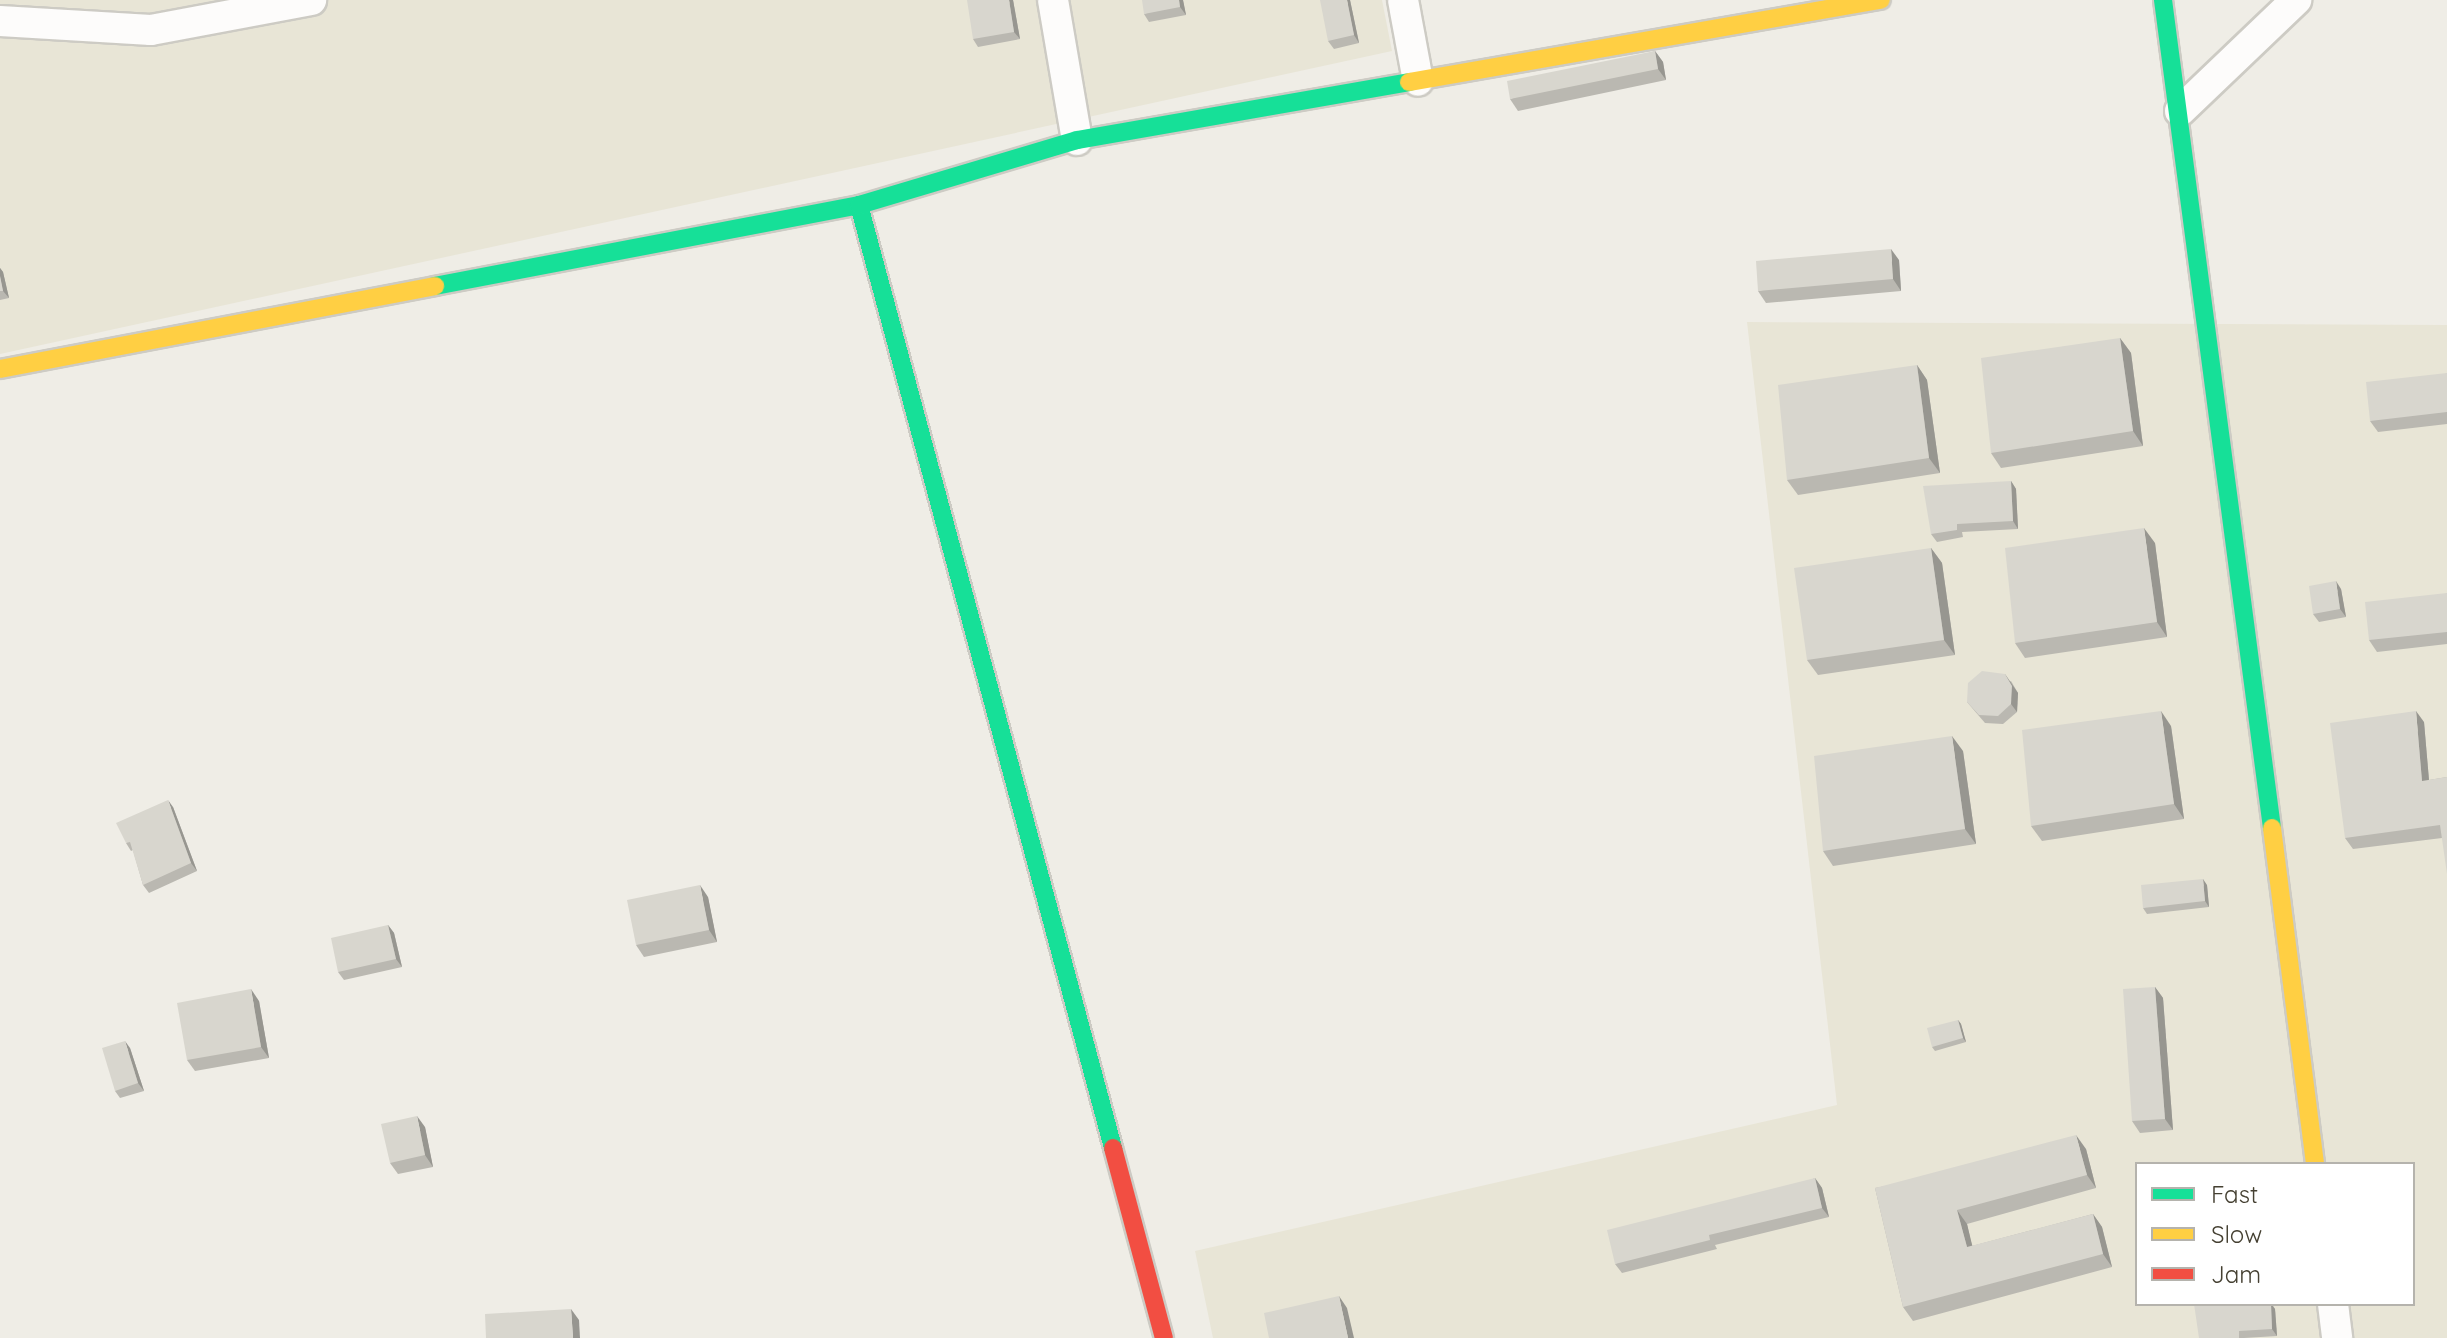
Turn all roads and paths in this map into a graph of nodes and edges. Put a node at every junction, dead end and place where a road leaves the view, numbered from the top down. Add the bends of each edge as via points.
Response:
1 (311, 0) edge
2 (1053, 0) edge
3 (1403, 0) edge
4 (1881, 0) edge
5 (2163, 0) edge
6 (2296, 0) edge
7 (0, 21) edge
8 (1418, 81) junction
9 (2180, 111) junction
10 (1077, 140) junction
11 (859, 205) junction
12 (0, 369) edge
13 (2315, 1162) edge
14 (2333, 1306) edge
15 (1164, 1338) edge
16 (2337, 1338) edge

1 - 7 street via 151,30
2 - 10 street
3 - 8 street
4 - 8 street
5 - 9 street
6 - 9 street
8 - 10 street
9 - 13 street
10 - 11 street
11 - 12 street
11 - 15 street
14 - 16 street

